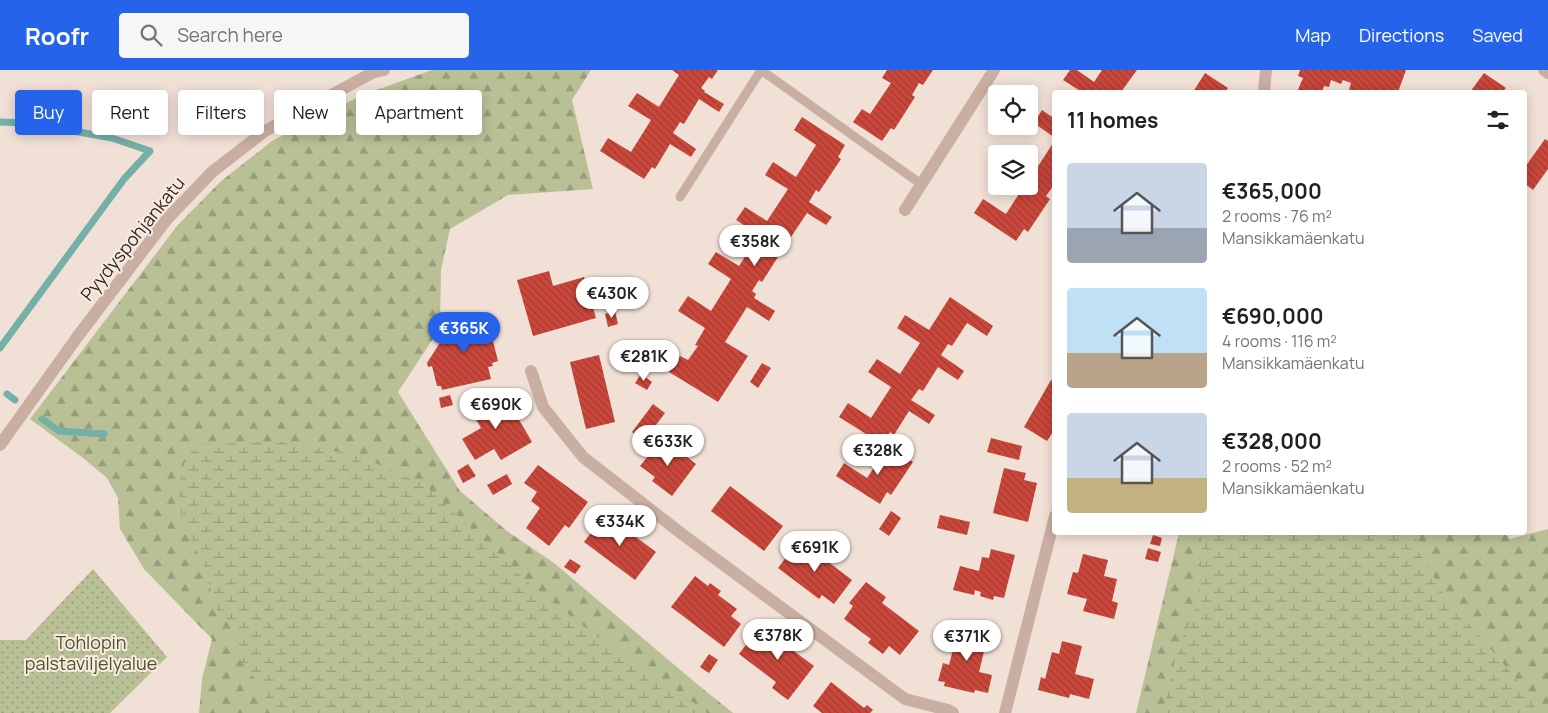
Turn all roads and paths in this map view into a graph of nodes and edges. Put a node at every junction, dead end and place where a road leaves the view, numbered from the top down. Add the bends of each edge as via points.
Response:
1 (761, 70) edge
2 (994, 70) edge
3 (1266, 70) edge
4 (1544, 70) edge
5 (376, 71) edge
6 (1548, 73) edge
7 (1264, 90) edge
8 (921, 184) junction
9 (680, 196) dead end
10 (905, 210) dead end
11 (532, 371) dead end
12 (0, 444) edge
13 (1052, 528) edge
14 (953, 713) edge
15 (1005, 713) edge

1 - 8 lane
1 - 9 lane
2 - 8 street
3 - 7 street
4 - 6 street
5 - 12 street, Pyydyspohjankatu via 265,131 212,172 167,219
8 - 10 street
11 - 14 street via 543,407 583,457 905,699
13 - 15 street

